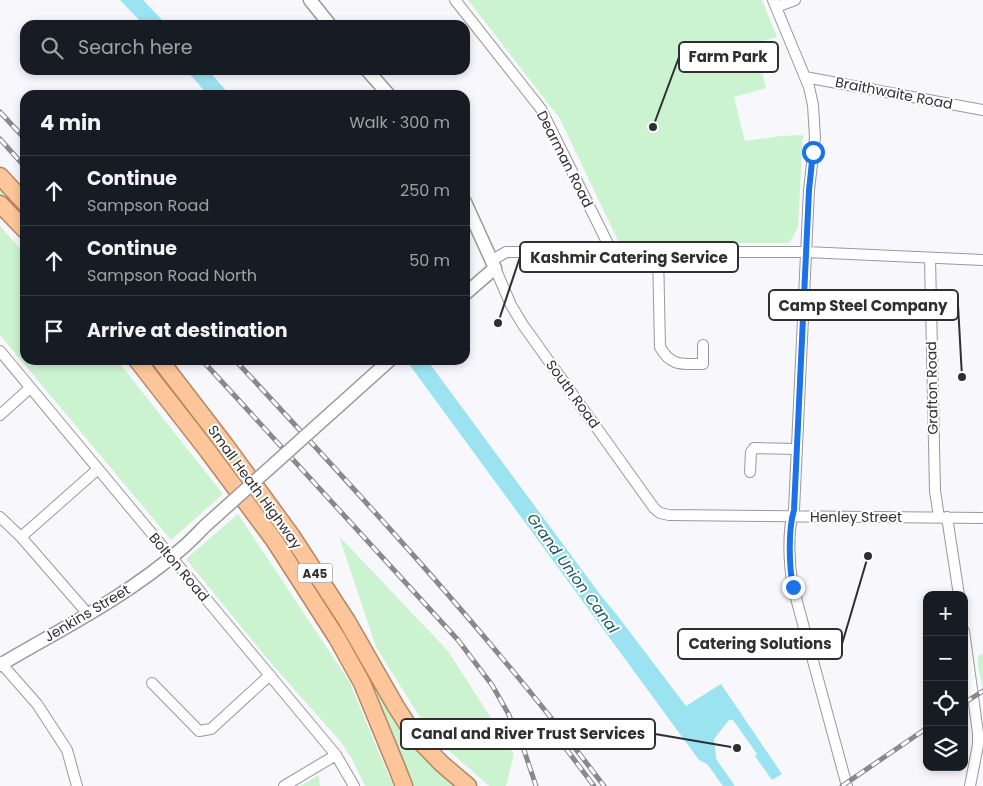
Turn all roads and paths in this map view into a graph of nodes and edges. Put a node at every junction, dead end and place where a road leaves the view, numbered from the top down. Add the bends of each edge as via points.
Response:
1 (310, 0) edge
2 (455, 0) edge
3 (795, 0) edge
4 (774, 4) edge
5 (326, 20) edge
6 (371, 75) edge
7 (805, 76) junction
8 (385, 90) edge
9 (983, 110) edge
10 (0, 176) edge
11 (20, 198) edge
12 (0, 204) edge
13 (470, 213) edge
14 (20, 225) edge
15 (612, 252) junction
16 (658, 252) junction
17 (806, 252) junction
18 (930, 258) junction
19 (983, 260) edge
20 (493, 264) junction
21 (470, 289) edge
22 (703, 345) dead end
23 (0, 351) edge
24 (140, 365) edge
25 (164, 365) edge
26 (384, 365) edge
27 (30, 388) junction
28 (0, 415) edge
29 (797, 449) junction
30 (98, 469) junction
31 (750, 472) dead end
32 (669, 515) joint
33 (0, 516) edge
34 (792, 516) junction
35 (943, 517) junction
36 (983, 518) edge
37 (21, 537) junction
38 (171, 557) junction
39 (958, 591) edge
40 (88, 614) junction
41 (965, 636) edge
42 (1, 663) edge
43 (270, 675) junction
44 (152, 683) dead end
45 (336, 755) junction
46 (979, 760) edge
47 (77, 786) edge
48 (284, 786) edge
49 (354, 786) edge
50 (404, 786) edge
51 (468, 786) edge
52 (847, 786) edge
53 (970, 786) edge

1 - 5 street
2 - 15 street, Dearman Road via 540,109
3 - 4 street
4 - 7 street
6 - 8 street
7 - 9 street, Braithwaite Road
7 - 17 street via 813,105 815,138
10 - 11 highway
12 - 14 highway
13 - 20 street
15 - 16 street
15 - 20 street via 506,252
16 - 17 street
16 - 22 street via 660,347 664,355 680,364 703,364
17 - 18 street
17 - 29 street
18 - 19 street
18 - 35 street, Grafton Road via 935,491
20 - 21 street
20 - 32 street, South Road via 523,325 654,508
23 - 27 street, Bolton Road
24 - 50 highway, Small Heath Highway / A45 via 268,533 337,638 362,683
25 - 51 highway, Small Heath Highway / A45 via 291,535 414,734
26 - 38 street, Jenkins Street, bridge
27 - 28 street
27 - 30 street, Bolton Road
29 - 31 street via 754,448
29 - 34 street
30 - 37 street
30 - 38 street, Bolton Road
32 - 34 street, Henley Street
33 - 37 street
34 - 35 street, Henley Street
34 - 52 street via 790,572 793,587
35 - 36 street, Henley Street
35 - 39 street, Grafton Road
37 - 40 street
38 - 40 street, Jenkins Street via 131,588
38 - 43 street, Bolton Road
40 - 42 street, Jenkins Street
41 - 46 street
42 - 47 street via 37,704 67,750
43 - 44 street via 211,729 199,731
43 - 45 street, Bolton Road
45 - 48 street
45 - 49 street, Bolton Road
46 - 53 street

